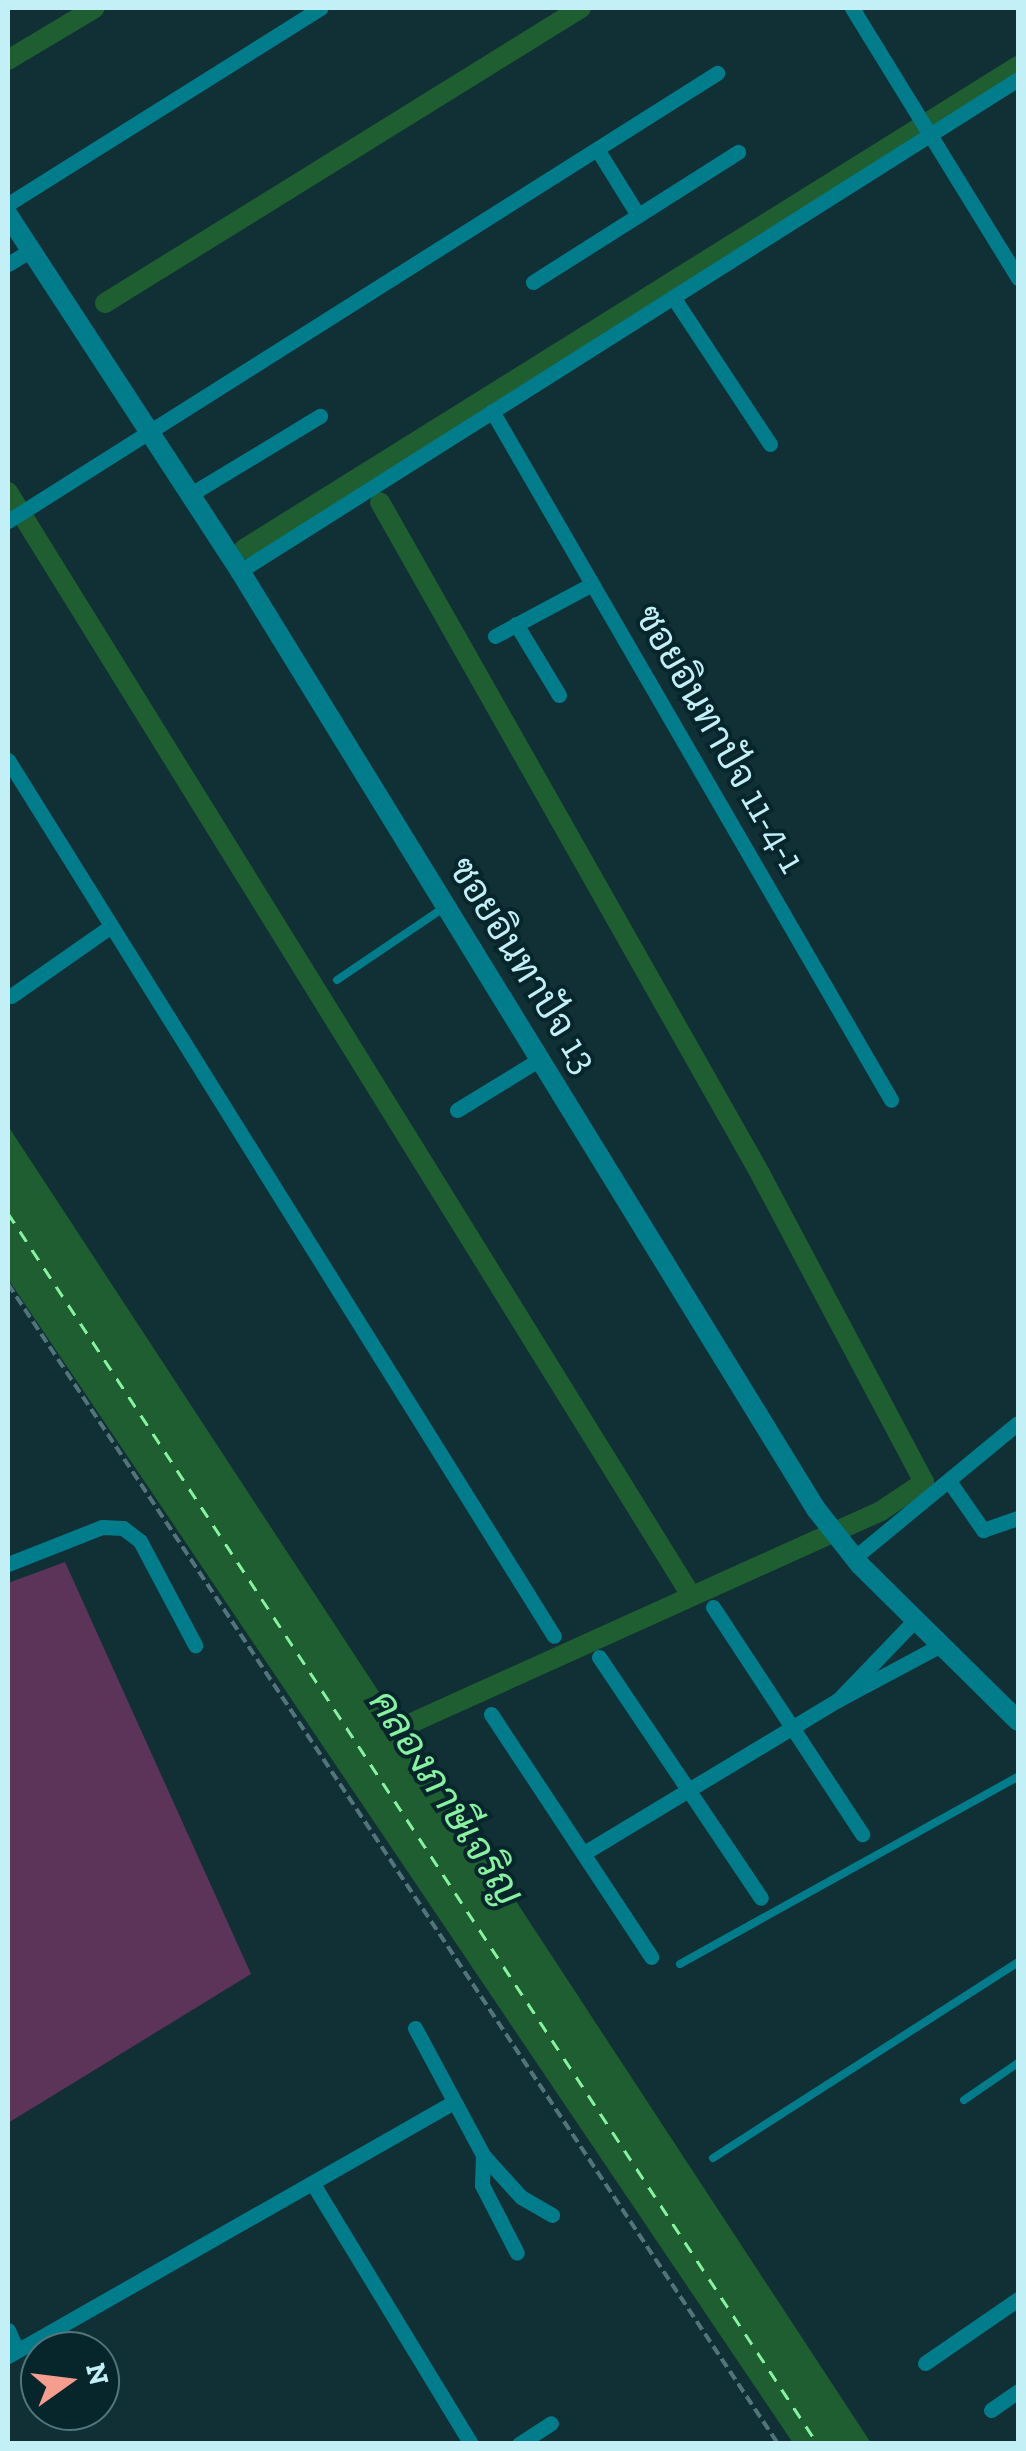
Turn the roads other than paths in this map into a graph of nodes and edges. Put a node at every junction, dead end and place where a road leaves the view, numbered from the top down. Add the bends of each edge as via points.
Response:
1 (321, 8) edge
2 (852, 8) edge
3 (717, 73) dead end
4 (1018, 79) edge
5 (929, 129) junction
6 (597, 149) junction
7 (738, 152) dead end
8 (8, 204) edge
9 (8, 214) edge
10 (638, 215) junction
11 (31, 250) junction
12 (1014, 254) edge
13 (8, 264) edge
14 (1018, 278) edge
15 (532, 282) dead end
16 (673, 297) junction
17 (492, 412) junction
18 (320, 416) dead end
19 (150, 430) junction
20 (770, 444) dead end
21 (191, 494) junction
22 (8, 521) edge
23 (240, 572) junction
24 (592, 584) junction
25 (516, 624) junction
26 (494, 636) dead end
27 (559, 695) dead end
28 (8, 760) edge
29 (446, 907) junction
30 (110, 926) junction
31 (337, 980) dead end
32 (12, 996) dead end
33 (540, 1059) junction
34 (891, 1100) dead end
35 (457, 1110) dead end
36 (1018, 1423) edge
37 (948, 1481) junction
38 (1018, 1518) edge
39 (848, 1551) junction
40 (8, 1564) edge
41 (713, 1606) dead end
42 (915, 1620) junction
43 (554, 1636) dead end
44 (195, 1645) dead end
45 (941, 1646) junction
46 (599, 1656) dead end
47 (838, 1700) junction
48 (491, 1714) dead end
49 (1018, 1721) edge
50 (794, 1728) junction
51 (1018, 1777) edge
52 (688, 1792) junction
53 (862, 1834) dead end
54 (584, 1854) junction
55 (760, 1898) dead end
56 (651, 1957) dead end
57 (1018, 1962) edge
58 (680, 1964) dead end
59 (415, 2028) dead end
60 (1018, 2063) edge
61 (964, 2100) dead end
62 (452, 2103) junction
63 (483, 2155) junction
64 (713, 2158) dead end
65 (313, 2184) junction
66 (552, 2215) dead end
67 (517, 2253) dead end
68 (1018, 2300) edge
69 (8, 2330) edge
70 (12, 2353) edge
71 (924, 2363) dead end
72 (1018, 2391) edge
73 (991, 2410) dead end
74 (551, 2423) dead end
75 (470, 2444) edge
76 (519, 2444) edge

1 - 8 street
2 - 5 street
3 - 6 street
4 - 5 street
5 - 12 street
5 - 16 street
6 - 10 street
6 - 19 street
7 - 10 street
9 - 11 street, ซอยอินทาปัจ 13
10 - 15 street
11 - 13 street
11 - 19 street, ซอยอินทาปัจ 13
12 - 14 street
16 - 17 street
16 - 20 street
17 - 23 street
17 - 24 street, ซอยอินทาปัจ 11-4-1
18 - 21 street
19 - 21 street, ซอยอินทาปัจ 13
19 - 22 street
21 - 23 street, ซอยอินทาปัจ 13
23 - 29 street, ซอยอินทาปัจ 13
24 - 25 street
24 - 34 street, ซอยอินทาปัจ 11-4-1
25 - 26 street
25 - 27 street
28 - 30 street
29 - 31 lane
29 - 33 street, ซอยอินทาปัจ 13
30 - 32 street
30 - 43 street
33 - 35 street
33 - 39 street, ซอยอินทาปัจ 13
36 - 37 street
37 - 38 street via 982,1530
37 - 39 street
39 - 42 street, ซอยอินทาปัจ 13
40 - 44 street via 102,1527 123,1528 140,1541
41 - 50 street
42 - 45 street, ซอยอินทาปัจ 13
42 - 47 street
45 - 47 street
45 - 49 street, ซอยอินทาปัจ 13
46 - 52 street
47 - 50 street
48 - 54 street
50 - 52 street
50 - 53 street
51 - 58 lane
52 - 54 street
52 - 55 street
54 - 56 street
57 - 64 lane
59 - 62 street
60 - 61 lane
62 - 63 street
62 - 65 street
63 - 66 street via 521,2197
63 - 67 street via 482,2185
65 - 70 street
65 - 75 street
68 - 71 street
69 - 70 street
72 - 73 street
74 - 76 street

